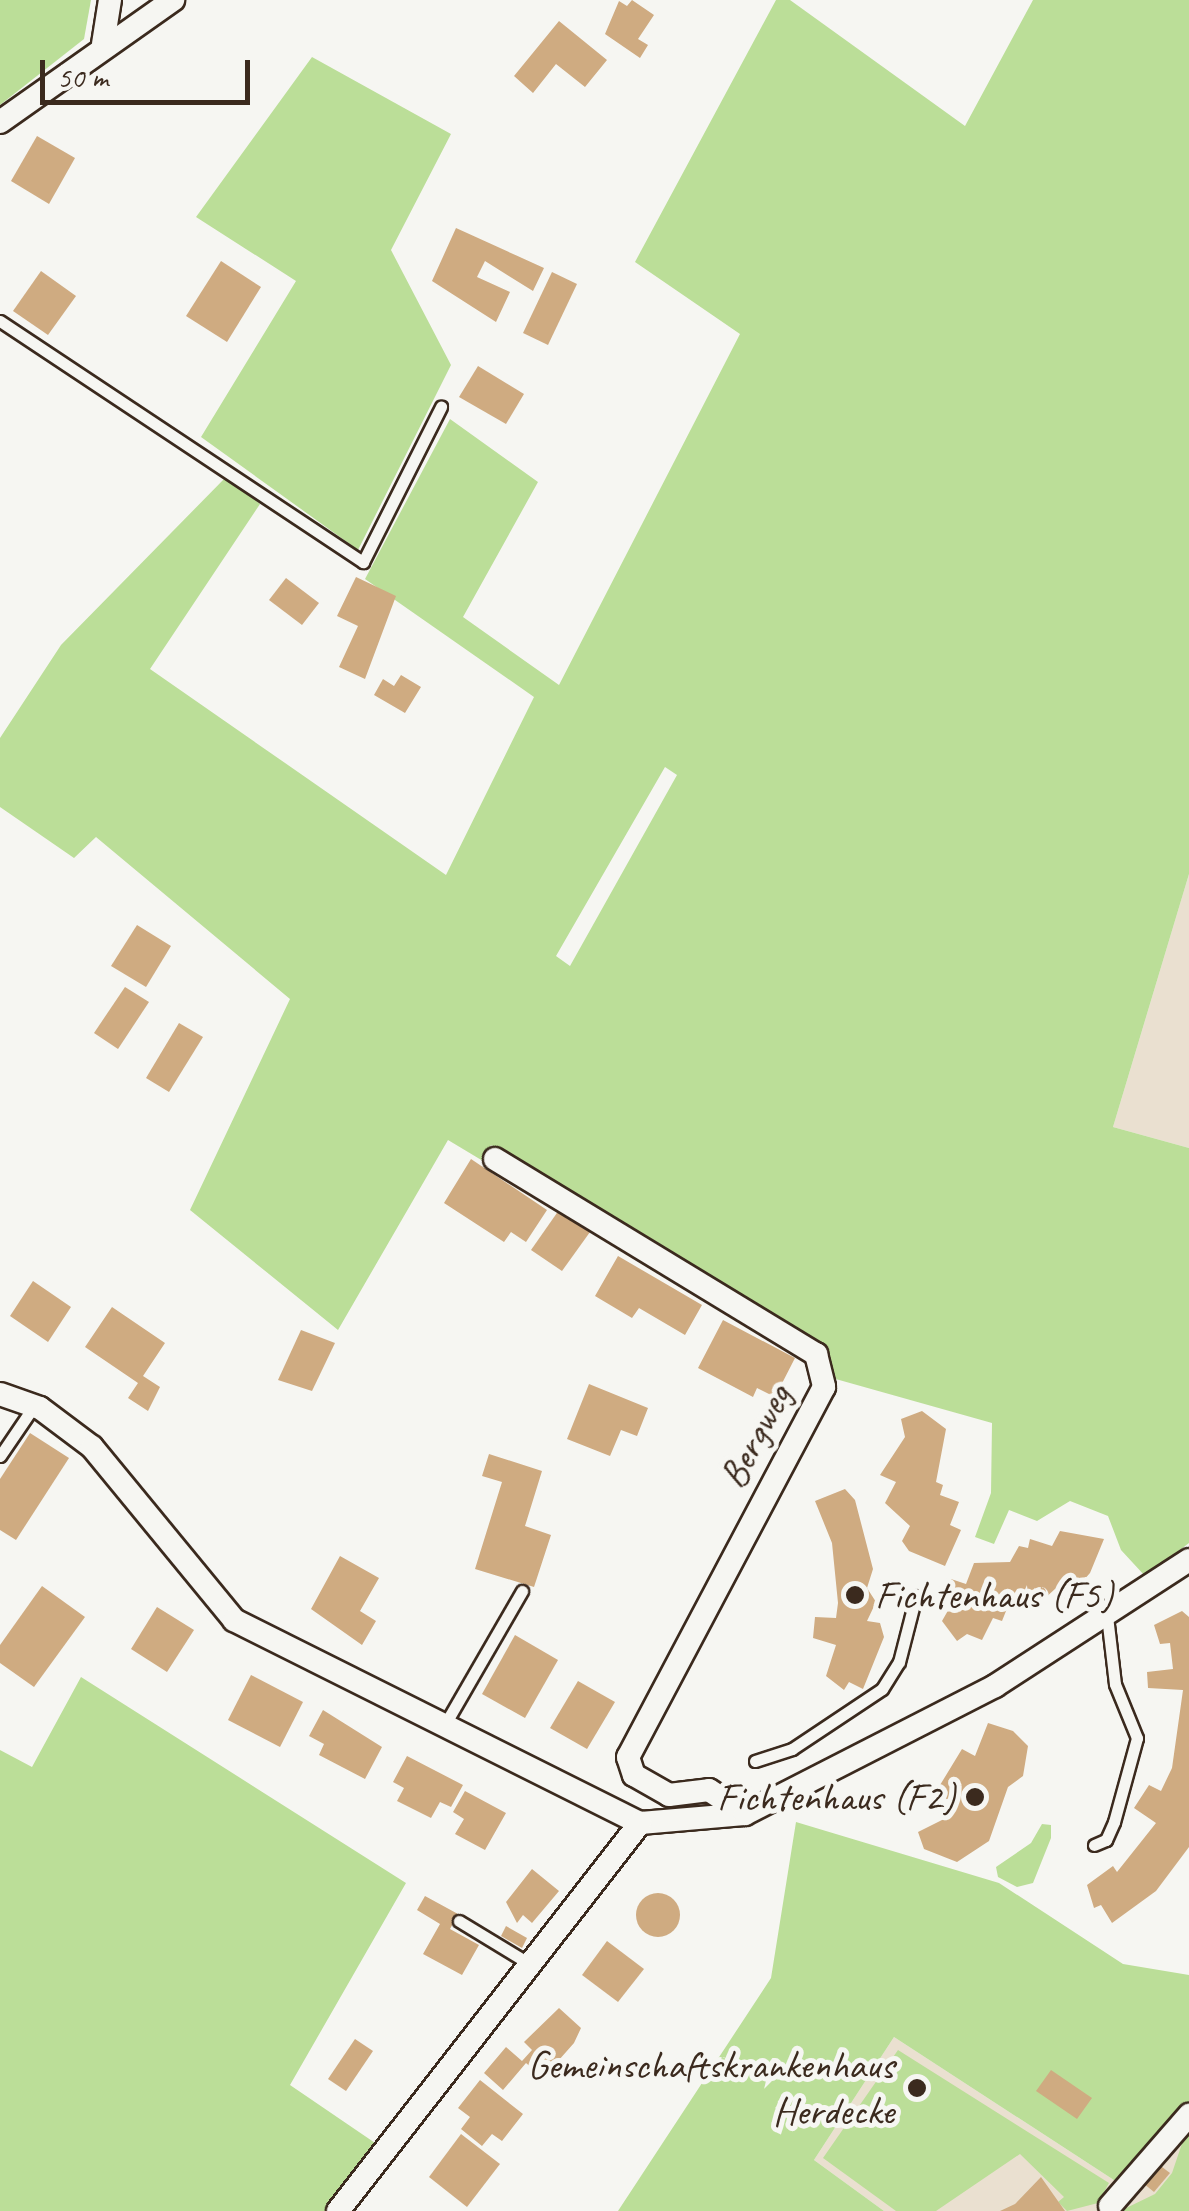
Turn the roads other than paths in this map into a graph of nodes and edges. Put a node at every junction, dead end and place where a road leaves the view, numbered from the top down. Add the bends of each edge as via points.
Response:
1 (110, 0) edge
2 (173, 0) edge
3 (103, 44) junction
4 (0, 122) edge
5 (0, 321) edge
6 (441, 407) dead end
7 (495, 1159) dead end
8 (0, 1394) edge
9 (34, 1406) junction
10 (0, 1456) edge
11 (1189, 1560) edge
12 (522, 1591) dead end
13 (916, 1596) dead end
14 (1107, 1616) junction
15 (444, 1726) junction
16 (755, 1761) dead end
17 (745, 1814) junction
18 (640, 1822) junction
19 (1094, 1845) dead end
20 (459, 1921) dead end
21 (533, 1966) junction
22 (1189, 2115) edge
23 (1110, 2206) dead end
24 (338, 2211) edge

1 - 3 street
2 - 3 street
3 - 4 street
5 - 6 lane via 363,562
7 - 17 street, Bergweg via 816,1354 824,1387 628,1756 634,1775 669,1795 709,1790
8 - 9 street
9 - 10 lane
9 - 15 street via 92,1447 234,1620
11 - 14 street
12 - 15 lane
13 - 16 lane via 898,1662 882,1689 792,1749
14 - 17 street via 995,1686
14 - 19 lane via 1114,1684 1136,1738 1114,1822 1106,1840
15 - 18 street
17 - 18 street
18 - 21 street
20 - 21 lane
21 - 24 street
22 - 23 street

